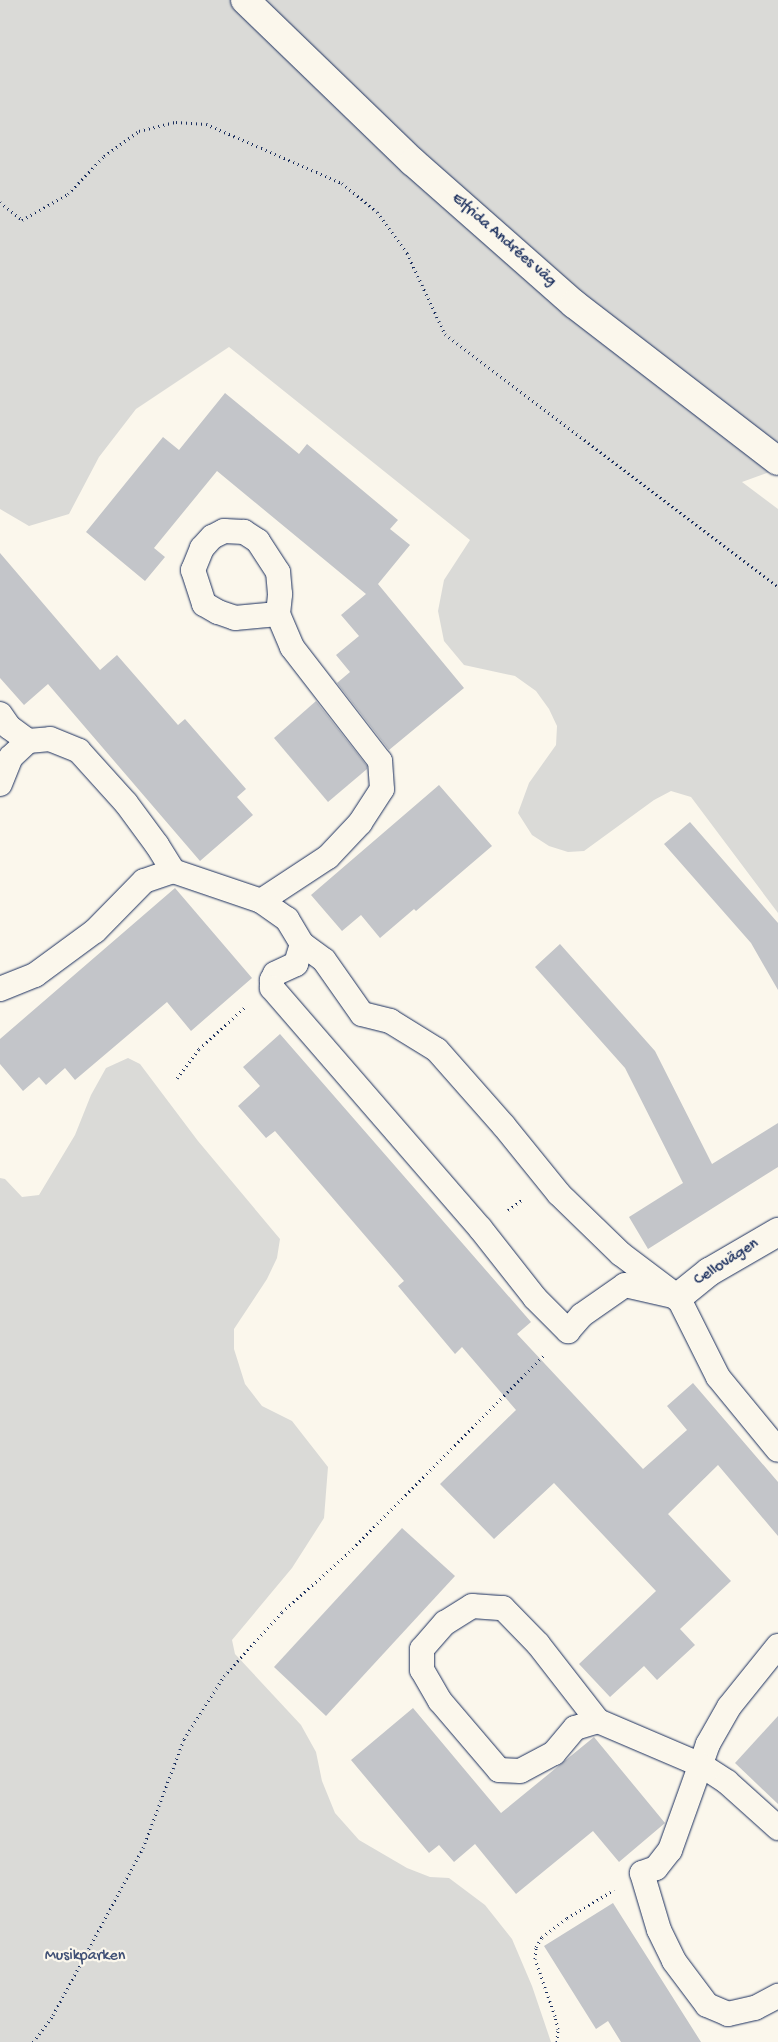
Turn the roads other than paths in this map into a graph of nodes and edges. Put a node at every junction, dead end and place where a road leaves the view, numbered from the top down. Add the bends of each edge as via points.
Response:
1 (245, 0) edge
2 (778, 461) edge
3 (278, 614) dead end
4 (0, 714) edge
5 (28, 741) junction
6 (0, 784) edge
7 (173, 871) junction
8 (261, 901) junction
9 (302, 944) junction
10 (0, 989) edge
11 (778, 1232) edge
12 (678, 1297) junction
13 (778, 1450) edge
14 (778, 1646) edge
15 (598, 1721) junction
16 (701, 1764) junction
17 (778, 1828) edge
18 (778, 1996) edge

1 - 2 street, Elfrida Andrées väg via 413,162 574,304
3 - 8 lane via 292,647 380,761 382,789 360,823 328,857
4 - 5 lane via 9,727
5 - 6 lane via 11,757
5 - 7 lane via 50,740 79,752 126,803
7 - 8 lane
7 - 10 lane via 144,881 95,931 35,975
8 - 9 lane via 287,919
9 - 12 lane via 324,960 362,1014 390,1021 437,1050 559,1194 621,1254
9 - 12 lane via 296,964 275,974 272,988 480,1228 535,1298 568,1331 582,1315 625,1285
11 - 12 street, Cellovägen via 709,1272
12 - 13 lane via 718,1377
14 - 16 lane via 729,1707 708,1744
15 - 15 lane via 538,1644 503,1608 472,1606 444,1623 422,1649 422,1670 440,1701 499,1770 520,1771 554,1753 575,1728
15 - 16 lane
16 - 17 lane via 727,1782
16 - 18 lane via 670,1850 656,1868 642,1874 659,1930 674,1961 706,2005 728,2014 755,2008

